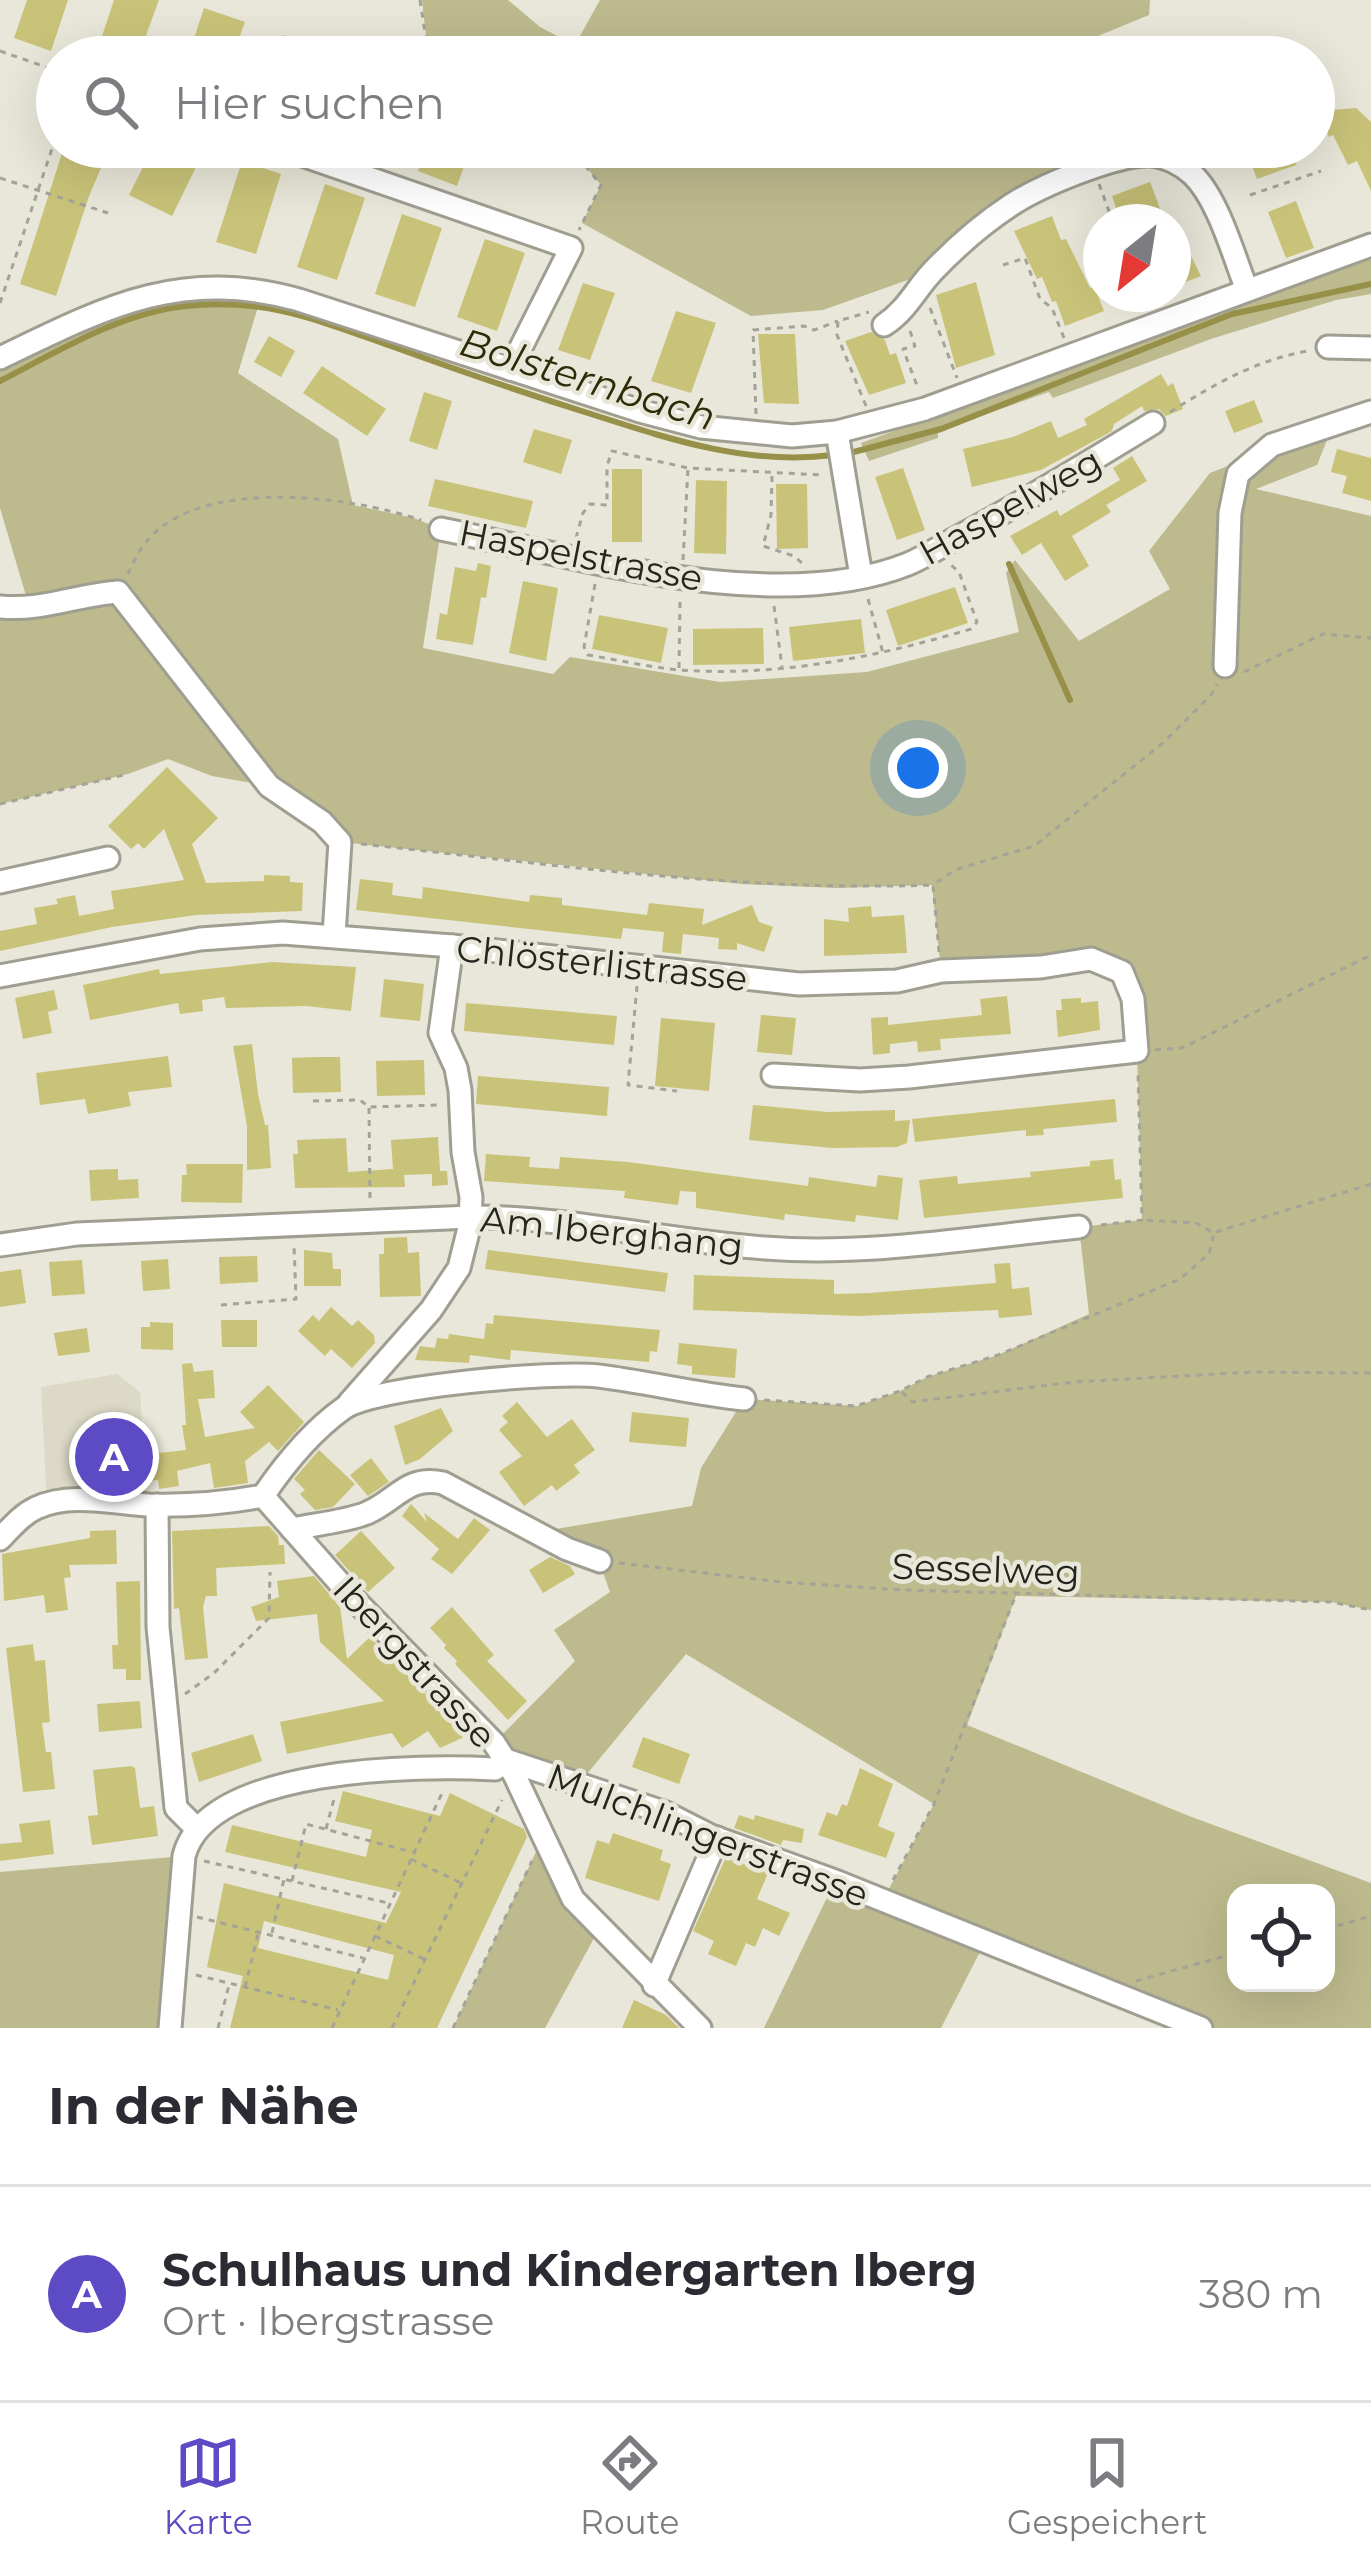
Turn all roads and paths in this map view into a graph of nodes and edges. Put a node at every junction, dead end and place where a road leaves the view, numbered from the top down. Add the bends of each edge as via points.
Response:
1 (420, 0) edge
2 (426, 36) edge
3 (0, 51) edge
4 (36, 64) edge
5 (46, 168) edge
6 (340, 168) edge
7 (587, 168) edge
8 (1100, 168) edge
9 (1183, 168) edge
10 (1093, 170) junction
11 (1321, 171) dead end
12 (0, 178) edge
13 (38, 191) junction
14 (1250, 195) dead end
15 (1106, 204) edge
16 (108, 213) dead end
17 (1371, 245) edge
18 (571, 248) junction
19 (1003, 266) dead end
20 (922, 286) junction
21 (1247, 290) junction
22 (0, 303) edge
23 (894, 319) junction
24 (838, 321) junction
25 (1328, 347) joint
26 (1371, 348) edge
27 (1070, 357) junction
28 (0, 358) edge
29 (510, 369) junction
30 (963, 397) junction
31 (925, 409) junction
32 (1371, 412) edge
33 (1153, 423) joint
34 (872, 424) junction
35 (755, 434) junction
36 (840, 455) junction
37 (688, 468) junction
38 (772, 474) junction
39 (441, 529) joint
40 (571, 556) junction
41 (599, 562) junction
42 (951, 564) dead end
43 (861, 576) junction
44 (680, 579) junction
45 (813, 582) junction
46 (771, 585) junction
47 (118, 592) junction
48 (0, 607) edge
49 (1371, 638) edge
50 (884, 655) junction
51 (782, 669) junction
52 (679, 670) junction
53 (1222, 672) junction
54 (128, 774) dead end
55 (0, 804) edge
56 (340, 842) junction
57 (108, 858) dead end
58 (0, 881) edge
59 (933, 885) junction
60 (334, 935) junction
61 (452, 946) junction
62 (1371, 956) edge
63 (639, 967) junction
64 (941, 971) junction
65 (0, 976) edge
66 (1137, 1052) junction
67 (772, 1075) dead end
68 (677, 1091) dead end
69 (313, 1101) dead end
70 (368, 1107) junction
71 (461, 1116) junction
72 (1371, 1184) edge
73 (471, 1217) junction
74 (1142, 1220) junction
75 (371, 1221) junction
76 (293, 1225) junction
77 (1079, 1227) joint
78 (1214, 1233) junction
79 (0, 1245) edge
80 (221, 1305) dead end
81 (1371, 1373) edge
82 (900, 1391) junction
83 (744, 1399) joint
84 (345, 1408) junction
85 (263, 1496) junction
86 (157, 1504) junction
87 (292, 1529) junction
88 (0, 1539) edge
89 (599, 1561) joint
90 (270, 1572) dead end
91 (1016, 1596) junction
92 (1371, 1610) edge
93 (166, 1707) junction
94 (434, 1767) junction
95 (510, 1767) junction
96 (336, 1773) junction
97 (196, 1828) junction
98 (326, 1829) junction
99 (543, 1837) junction
100 (717, 1838) junction
101 (414, 1852) junction
102 (184, 1856) junction
103 (410, 1859) junction
104 (284, 1879) junction
105 (292, 1881) junction
106 (463, 1884) junction
107 (883, 1900) junction
108 (390, 1904) junction
109 (179, 1912) junction
110 (1371, 1916) edge
111 (1335, 1926) edge
112 (259, 1932) junction
113 (272, 1935) junction
114 (375, 1936) junction
115 (1227, 1955) edge
116 (364, 1958) junction
117 (426, 1959) junction
118 (174, 1970) junction
119 (230, 1983) junction
120 (654, 1984) junction
121 (245, 1987) junction
122 (1113, 1993) junction
123 (340, 2011) junction
124 (170, 2028) edge
125 (218, 2028) edge
126 (332, 2028) edge
127 (392, 2028) edge
128 (453, 2028) edge
129 (700, 2028) edge
130 (1201, 2028) edge

1 - 2 path
3 - 4 path
5 - 13 path
6 - 18 street
7 - 18 path via 601,185
8 - 10 street
9 - 21 street via 1206,191
10 - 15 path
10 - 20 street via 1011,205
11 - 14 path
12 - 13 path
13 - 16 path
13 - 22 path
17 - 21 street
18 - 29 street
19 - 27 path via 1025,258
20 - 23 street
20 - 30 path
21 - 27 street
23 - 24 path via 879,305
23 - 31 path via 915,346 903,349
24 - 34 path
24 - 35 path via 814,331 753,329
25 - 26 street
25 - 33 path via 1229,375
27 - 30 street
28 - 29 street via 128,299 221,286 281,295
29 - 35 street via 700,427
30 - 31 street
31 - 34 street
32 - 53 street via 1272,446 1238,474
33 - 43 street, Haspelweg via 907,564
34 - 36 street
35 - 36 street via 793,436
36 - 38 path
36 - 43 street
37 - 38 path
37 - 40 path via 612,452 607,505 583,512
37 - 44 path
38 - 45 path via 763,546 794,556
39 - 40 street, Haspelstrasse
39 - 47 path via 284,495 227,501 171,520 145,542
40 - 41 street, Haspelstrasse
41 - 44 street, Haspelstrasse
41 - 52 path via 588,655
42 - 50 path via 976,622 971,629
43 - 45 street, Haspelstrasse
43 - 50 path
44 - 46 street, Haspelstrasse
44 - 52 path
45 - 46 street, Haspelstrasse
46 - 51 path
47 - 48 street via 30,610
47 - 56 street via 269,786
49 - 53 path via 1323,634 1237,676
50 - 51 path
51 - 52 path
53 - 59 path via 1163,743 1034,846
54 - 55 path
56 - 59 path via 742,884
56 - 60 street
57 - 58 street
59 - 64 path
60 - 61 street, Chlösterlistrasse
60 - 65 street, Chlösterlistrasse via 200,939
61 - 63 street, Chlösterlistrasse
61 - 71 street via 440,1033 456,1068
62 - 66 path via 1183,1048
63 - 64 street, Chlösterlistrasse via 799,984
63 - 68 path via 628,1085
64 - 66 street, Chlösterlistrasse via 1091,959 1122,972
66 - 67 street via 892,1078
66 - 74 path
69 - 70 path via 360,1100
70 - 71 path via 434,1104
70 - 75 path
71 - 73 street
72 - 78 path
73 - 75 street, Am Iberghang
73 - 77 street, Am Iberghang via 836,1250
73 - 84 street via 459,1268
74 - 77 path
74 - 78 path via 1196,1223
75 - 76 street, Am Iberghang
76 - 79 street, Am Iberghang
76 - 80 path via 296,1299
78 - 82 path via 1209,1254 1180,1280
81 - 82 path via 1075,1382 912,1402
82 - 83 path via 856,1406
83 - 84 street via 594,1375 546,1376 413,1388
84 - 85 street
85 - 86 street
85 - 87 street, Ibergstrasse
86 - 88 street via 47,1504
86 - 93 street
87 - 89 street, Ibergstrasse via 364,1514 426,1479
87 - 95 street, Ibergstrasse
89 - 91 path, Sesselweg
90 - 93 path via 269,1618
91 - 92 path, Sesselweg via 1331,1602
91 - 107 path via 934,1804
93 - 97 street via 176,1808
94 - 95 street, Mulchlingerstrasse
94 - 96 street, Mulchlingerstrasse
94 - 101 path via 444,1790
95 - 99 street, Ibergstrasse
95 - 100 street, Mulchlingerstrasse via 666,1814
95 - 106 path via 502,1804
96 - 97 street, Mulchlingerstrasse via 245,1798
96 - 98 path
97 - 102 street
98 - 101 path
98 - 105 path via 306,1823
99 - 120 street, Ibergstrasse via 580,1908
99 - 128 path
100 - 107 street, Mulchlingerstrasse
100 - 120 street
101 - 103 path
102 - 104 path
102 - 109 street
103 - 106 path
103 - 108 path
104 - 105 path
104 - 113 path
105 - 108 path
106 - 117 path
107 - 122 street, Mulchlingerstrasse
108 - 114 path
109 - 112 path
109 - 118 street
110 - 111 path
112 - 113 path
112 - 121 path
113 - 116 path
114 - 116 path
114 - 117 path
115 - 122 path
116 - 123 path
117 - 127 path
118 - 119 path
118 - 124 street
119 - 121 path
119 - 125 path
120 - 129 street, Ibergstrasse
121 - 123 path
122 - 130 street, Mulchlingerstrasse
123 - 126 path

